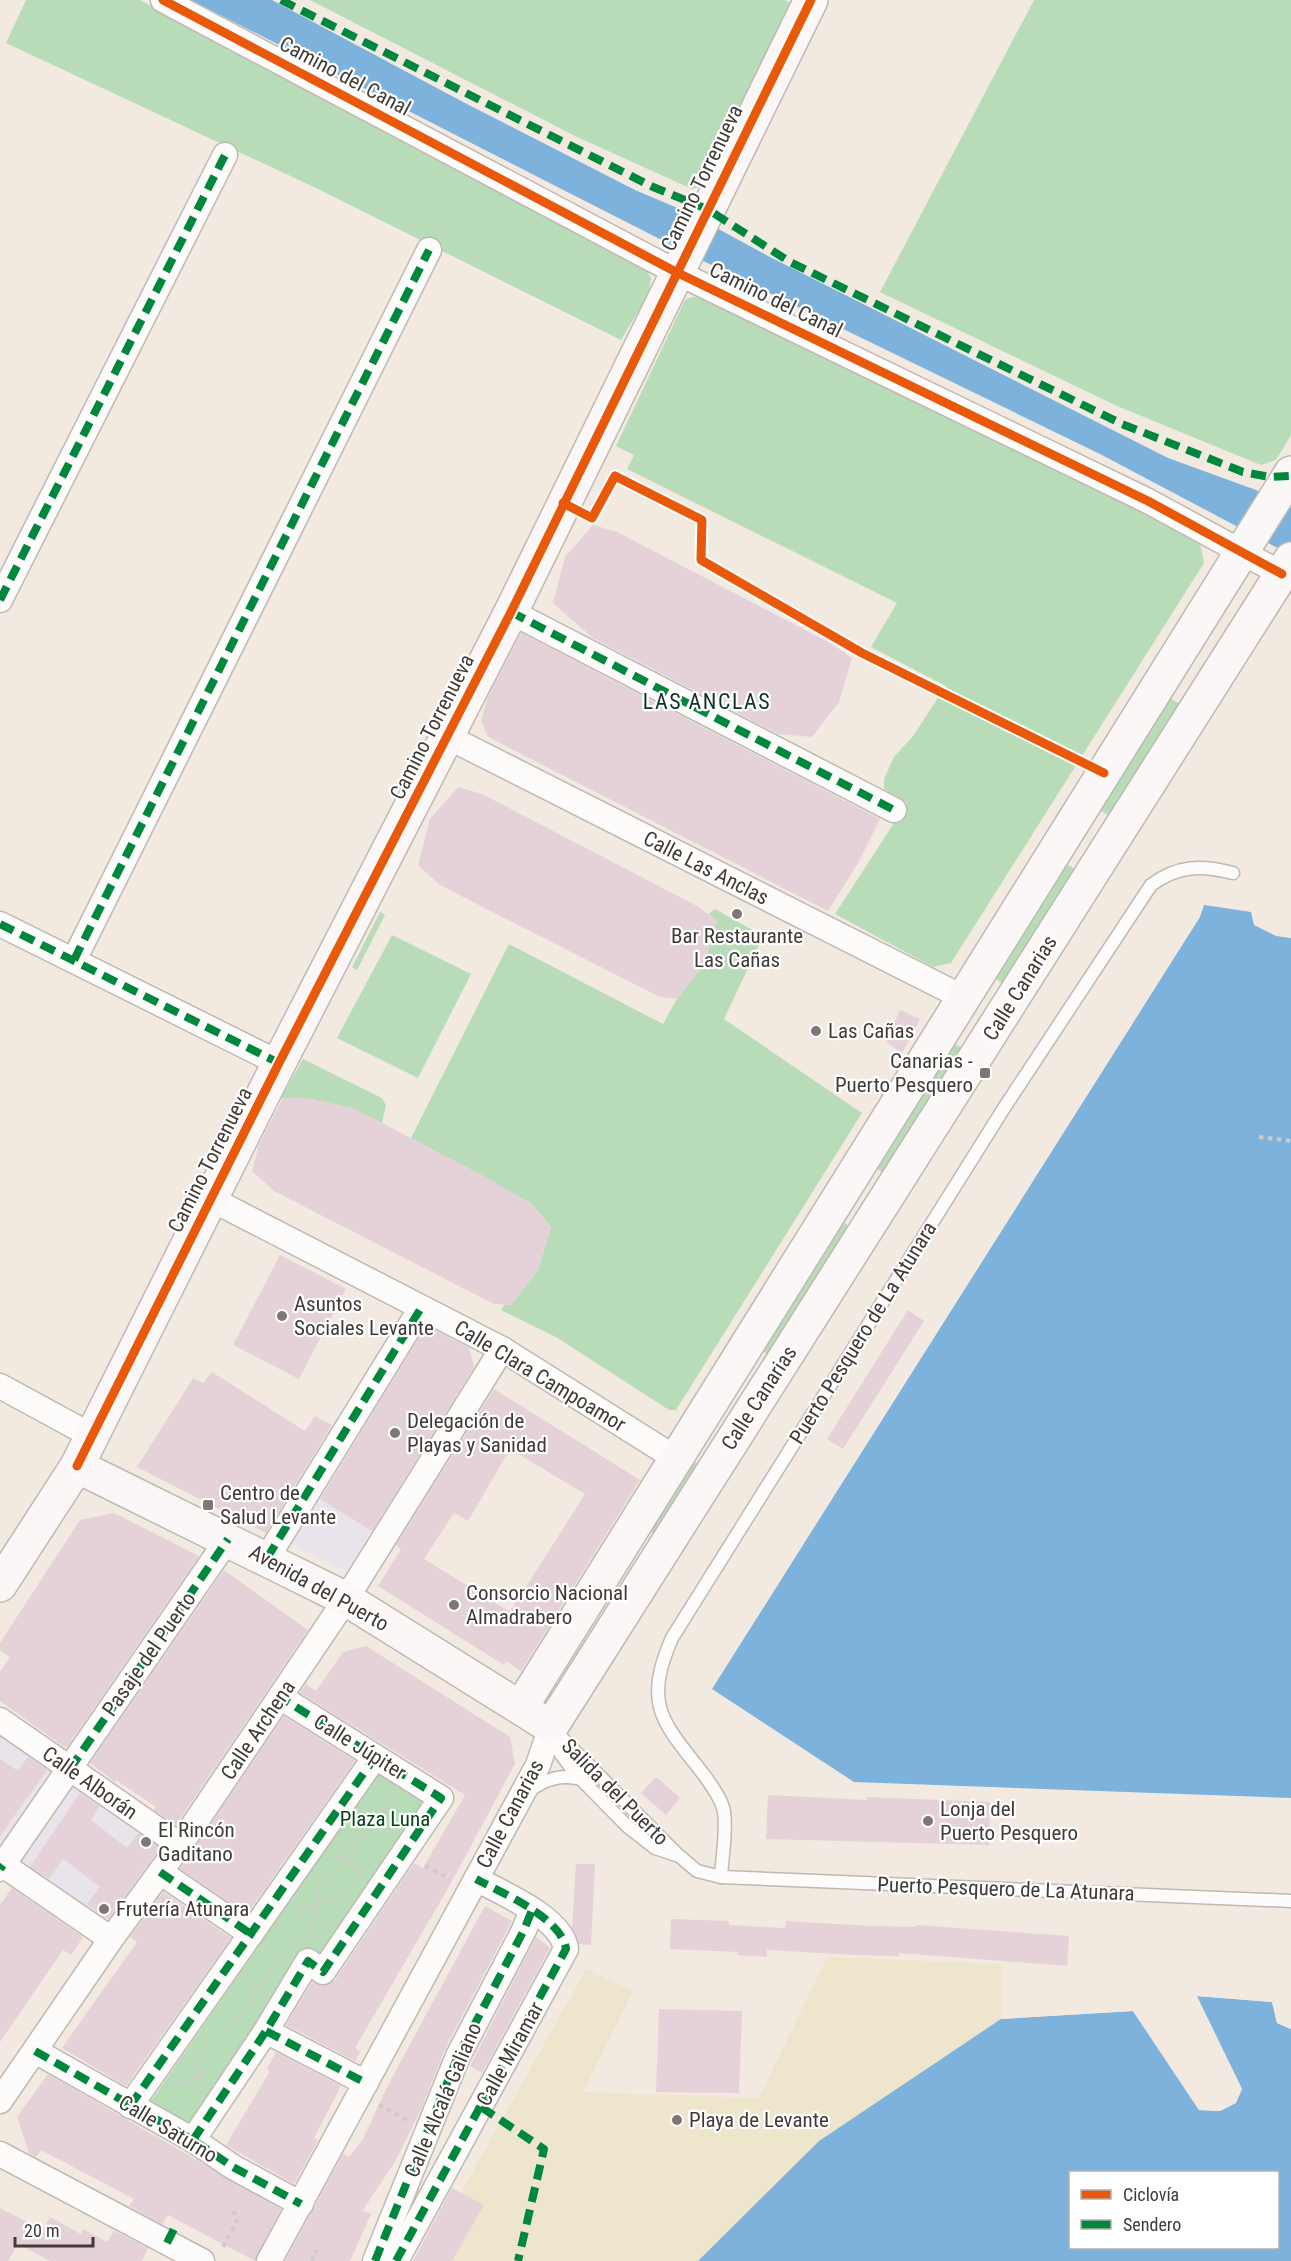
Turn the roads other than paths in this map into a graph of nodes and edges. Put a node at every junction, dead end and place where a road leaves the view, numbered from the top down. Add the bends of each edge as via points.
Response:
1 (163, 0) edge
2 (811, 0) edge
3 (225, 155) dead end
4 (429, 250) dead end
5 (679, 266) junction
6 (1287, 481) edge
7 (1247, 545) junction
8 (1287, 565) edge
9 (0, 600) edge
10 (511, 612) junction
11 (448, 737) junction
12 (894, 810) dead end
13 (1233, 873) dead end
14 (0, 924) edge
15 (74, 960) junction
16 (964, 998) junction
17 (279, 1063) junction
18 (211, 1199) junction
19 (421, 1308) junction
20 (502, 1349) junction
21 (0, 1386) edge
22 (92, 1436) junction
23 (675, 1458) junction
24 (76, 1466) junction
25 (228, 1539) junction
26 (267, 1558) junction
27 (0, 1585) edge
28 (346, 1599) junction
29 (280, 1697) junction
30 (521, 1707) junction
31 (0, 1720) edge
32 (551, 1727) junction
33 (375, 1757) junction
34 (70, 1769) junction
35 (581, 1779) junction
36 (521, 1795) junction
37 (180, 1845) junction
38 (680, 1856) junction
39 (1, 1865) edge
40 (160, 1872) junction
41 (721, 1877) junction
42 (473, 1884) junction
43 (1291, 1900) edge
44 (532, 1910) junction
45 (251, 1934) junction
46 (111, 1939) junction
47 (260, 2040) junction
48 (35, 2051) junction
49 (363, 2089) junction
50 (0, 2101) edge
51 (130, 2106) junction
52 (193, 2140) junction
53 (0, 2154) edge
54 (301, 2204) junction
55 (211, 2256) edge
56 (269, 2261) edge
57 (375, 2261) edge
58 (396, 2261) edge

1 - 5 street, Camino del Canal
2 - 5 main road, Camino Torrenueva
3 - 9 street
4 - 15 street
5 - 7 street, Camino del Canal via 1148,501
5 - 10 main road, Camino Torrenueva
6 - 7 main road, Calle Canarias
7 - 8 street, Camino del Canal
7 - 16 main road, Calle Canarias
8 - 32 main road, Calle Canarias
10 - 11 main road, Camino Torrenueva
10 - 12 street
11 - 16 street, Calle Las Anclas
11 - 17 main road, Camino Torrenueva
13 - 41 lane, Puerto Pesquero de La Atunara via 1209,867 1181,868 1151,885 997,1118 672,1638 662,1661 662,1719 711,1785 724,1811
14 - 15 street
15 - 17 street
16 - 23 main road, Calle Canarias
17 - 18 main road, Camino Torrenueva
18 - 19 street, Calle Clara Campoamor
18 - 22 main road, Camino Torrenueva
19 - 20 street, Calle Clara Campoamor
19 - 26 street
20 - 23 street, Calle Clara Campoamor
20 - 28 street, Calle Archena
21 - 22 street
22 - 24 main road, Camino Torrenueva
23 - 30 main road, Calle Canarias
24 - 25 main road, Avenida del Puerto
24 - 27 main road, Camino Torrenueva
25 - 26 main road, Avenida del Puerto
25 - 34 street, Pasaje del Puerto
26 - 28 main road, Avenida del Puerto
28 - 29 street, Calle Archena
28 - 30 main road, Avenida del Puerto
29 - 33 street, Calle Júpiter
29 - 37 street, Calle Archena
30 - 32 main road, Avenida del Puerto
31 - 34 street, Calle Alborán
32 - 35 lane via 560,1753
32 - 36 street, Calle Canarias via 538,1765
32 - 38 lane, Salida del Puerto
33 - 45 street via 321,1843
33 - 47 street, Calle Júpiter via 441,1798 377,1883 323,1972 308,1961
34 - 37 street, Calle Alborán
34 - 39 street, Pasaje del Puerto
35 - 36 lane via 554,1778
35 - 38 lane via 636,1835 655,1848
36 - 42 street, Calle Canarias
37 - 40 street, Calle Archena
38 - 41 lane, Puerto Pesquero de La Atunara via 697,1871
39 - 46 street
40 - 45 street
40 - 46 street, Calle Archena
41 - 43 lane, Puerto Pesquero de La Atunara
42 - 44 street, Calle Miramar
42 - 49 street, Calle Canarias
44 - 57 street, Calle Alcalá Galiano via 458,2056
44 - 58 street, Calle Miramar via 557,1930 566,1949
45 - 51 street
46 - 48 street, Calle Archena
47 - 49 street
47 - 52 street
48 - 50 street, Calle Archena
48 - 51 street, Calle Saturno
49 - 54 street, Calle Canarias
51 - 52 street, Calle Saturno
52 - 54 street, Calle Saturno via 233,2168
53 - 55 street via 172,2233
54 - 56 street, Calle Canarias

